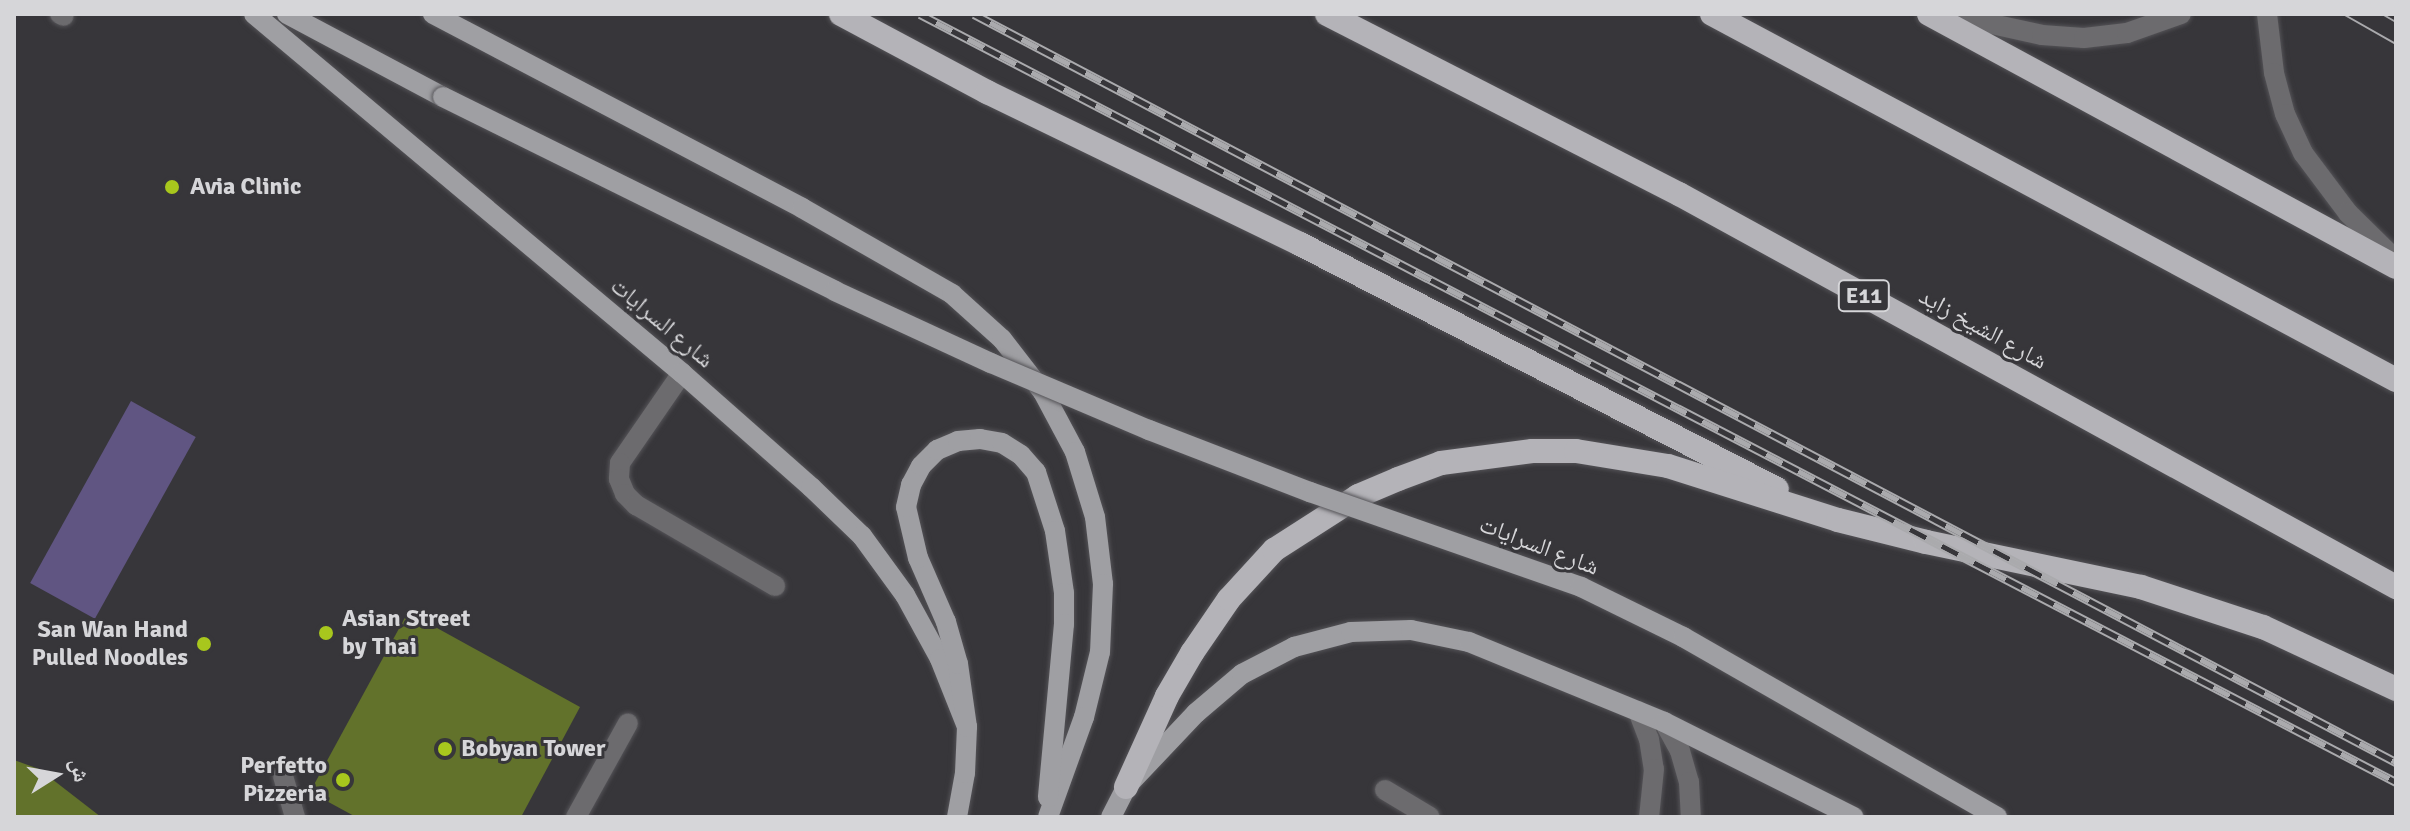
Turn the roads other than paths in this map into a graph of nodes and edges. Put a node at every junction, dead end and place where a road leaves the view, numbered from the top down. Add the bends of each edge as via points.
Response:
1 (254, 14) edge
2 (287, 14) edge
3 (433, 14) edge
4 (841, 14) edge
5 (1327, 14) edge
6 (1712, 14) edge
7 (1929, 14) edge
8 (1946, 14) edge
9 (2181, 14) edge
10 (2267, 14) edge
11 (2396, 260) edge
12 (2396, 267) edge
13 (682, 373) junction
14 (2396, 380) edge
15 (1838, 520) junction
16 (775, 586) dead end
17 (2396, 587) edge
18 (2396, 689) edge
19 (1638, 711) junction
20 (1664, 722) junction
21 (628, 723) dead end
22 (967, 727) junction
23 (283, 776) dead end
24 (1126, 787) junction
25 (1385, 790) dead end
26 (295, 817) edge
27 (576, 817) edge
28 (957, 817) edge
29 (1048, 817) edge
30 (1111, 817) edge
31 (1430, 817) edge
32 (1649, 817) edge
33 (1691, 817) edge
34 (1854, 817) edge
35 (1997, 817) edge

1 - 13 main road, شارع السرايات
2 - 35 main road, شارع السرايات, bridge via 443,97 991,363 1310,492 1581,587 1695,644
3 - 29 main road via 802,208 940,287 1002,339 1043,392 1079,465 1095,517 1103,584 1100,652 1084,717
4 - 15 highway
5 - 17 highway, شارع الشيخ زايد / E11 via 1679,194
6 - 14 highway
7 - 12 highway
8 - 9 lane via 2042,35 2084,38 2127,33
10 - 11 lane via 2274,73 2303,153 2348,213
13 - 16 lane via 620,463 625,494
13 - 22 main road, شارع السرايات via 862,536 919,620
15 - 18 highway via 2156,592 2263,627
15 - 24 highway via 1668,466 1576,451 1485,455 1398,479 1314,523 1251,573 1192,653
19 - 20 main road
19 - 24 main road via 1469,642 1411,630 1351,632 1294,647 1242,674 1196,713
19 - 32 lane via 1654,769
20 - 33 lane via 1689,782
20 - 34 main road
21 - 27 lane
22 - 28 main road
22 - 29 main road via 958,664 918,558 906,507 921,466 937,450 980,439 1002,443 1036,472 1055,531 1064,624
23 - 26 lane
24 - 30 main road
25 - 31 lane

